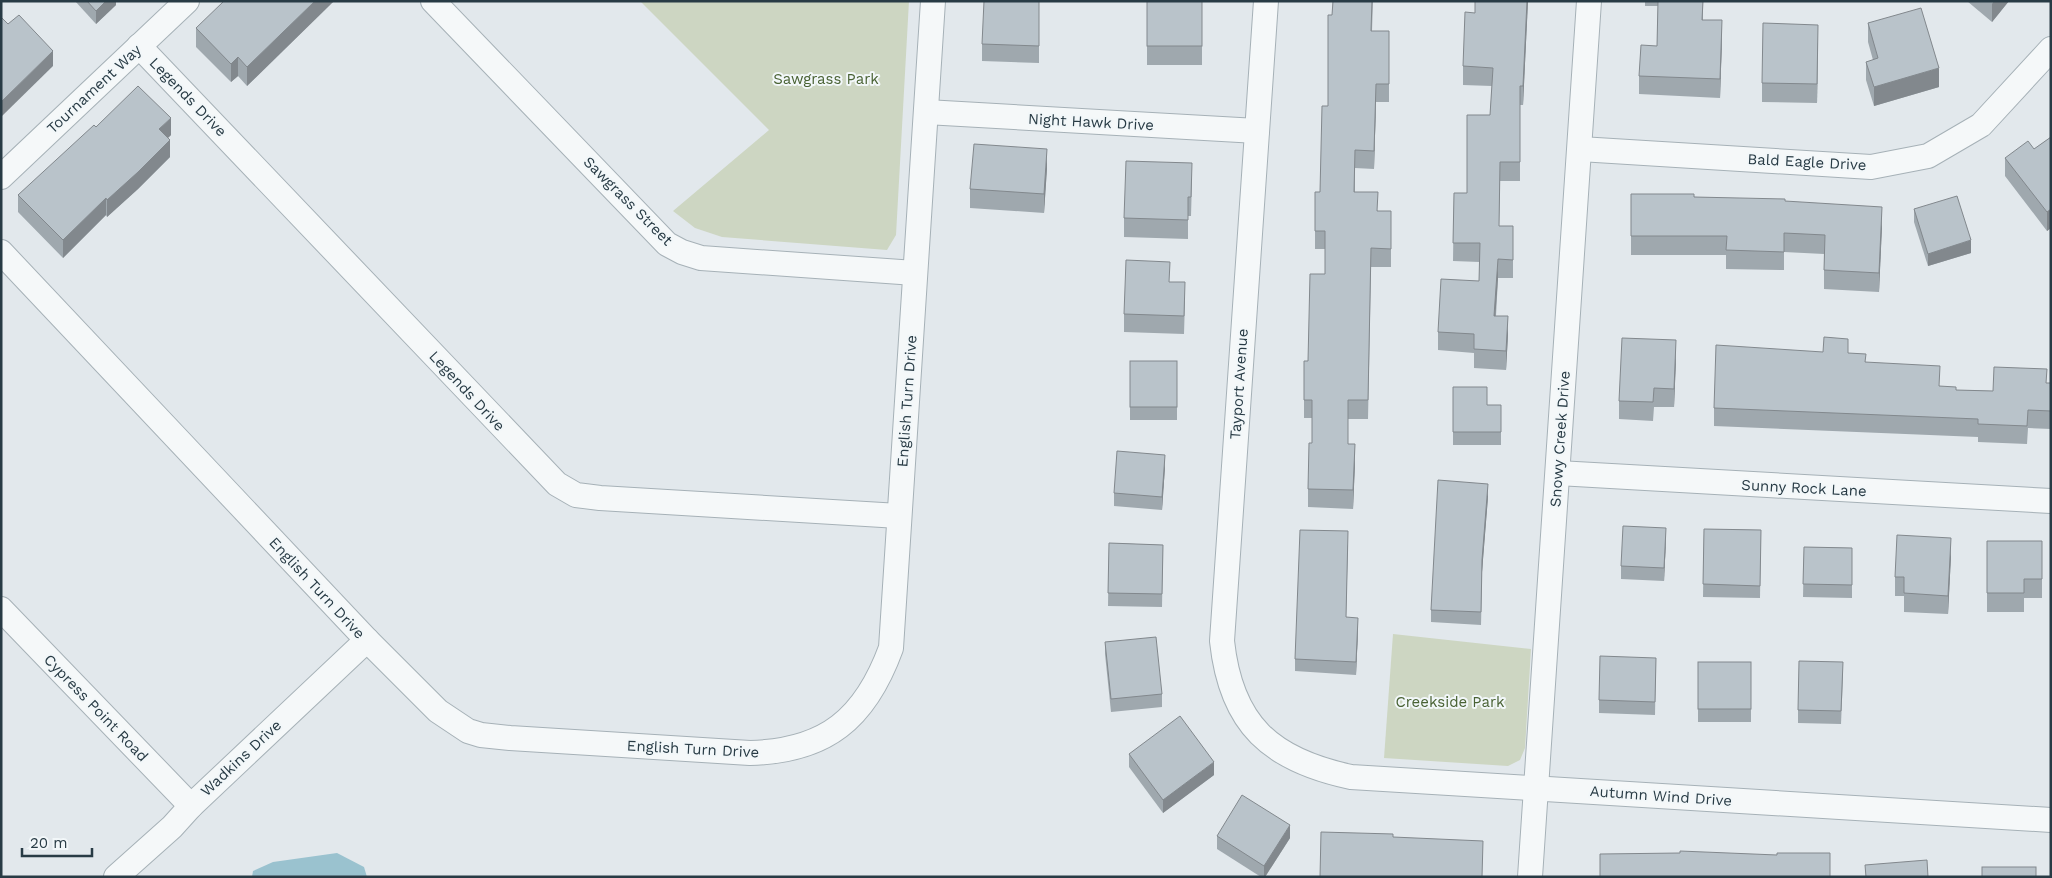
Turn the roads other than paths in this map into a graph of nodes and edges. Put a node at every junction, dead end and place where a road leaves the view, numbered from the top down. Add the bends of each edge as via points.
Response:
1 (187, 1) edge
2 (433, 1) edge
3 (933, 1) edge
4 (1266, 1) edge
5 (1589, 1) edge
6 (139, 46) junction
7 (2051, 49) edge
8 (926, 112) junction
9 (1257, 131) junction
10 (1580, 148) junction
11 (1, 177) edge
12 (1, 252) edge
13 (915, 273) junction
14 (1558, 473) junction
15 (2051, 501) edge
16 (899, 516) junction
17 (1, 609) edge
18 (367, 640) junction
19 (1278, 749) joint
20 (1536, 788) junction
21 (191, 806) junction
22 (2051, 820) edge
23 (116, 877) edge
24 (1530, 877) edge

1 - 6 street, Tournament Way
2 - 13 street, Sawgrass Street via 667,244 701,258
3 - 8 street, English Turn Drive
4 - 9 street, Tayport Avenue
5 - 10 street, Snowy Creek Drive
6 - 11 street, Tournament Way
6 - 16 street, Legends Drive via 557,484 576,495 608,499
7 - 10 street, Bald Eagle Drive via 1981,124 1928,156 1871,167
8 - 9 street, Night Hawk Drive
8 - 13 street, English Turn Drive
9 - 19 street, Tayport Avenue via 1222,641 1224,662 1240,707 1258,732
10 - 14 street, Snowy Creek Drive
12 - 18 street, English Turn Drive
13 - 16 street, English Turn Drive
14 - 15 street, Sunny Rock Lane
14 - 20 street, Snowy Creek Drive
16 - 18 street, English Turn Drive via 891,648 875,686 844,724 798,747 776,753 481,735 468,731 438,711
17 - 21 street, Cypress Point Road
18 - 21 street, Wadkins Drive
19 - 20 street, Autumn Wind Drive via 1295,760 1351,777
20 - 22 street, Autumn Wind Drive
20 - 24 street, Snowy Creek Drive
21 - 23 street, Wadkins Drive

